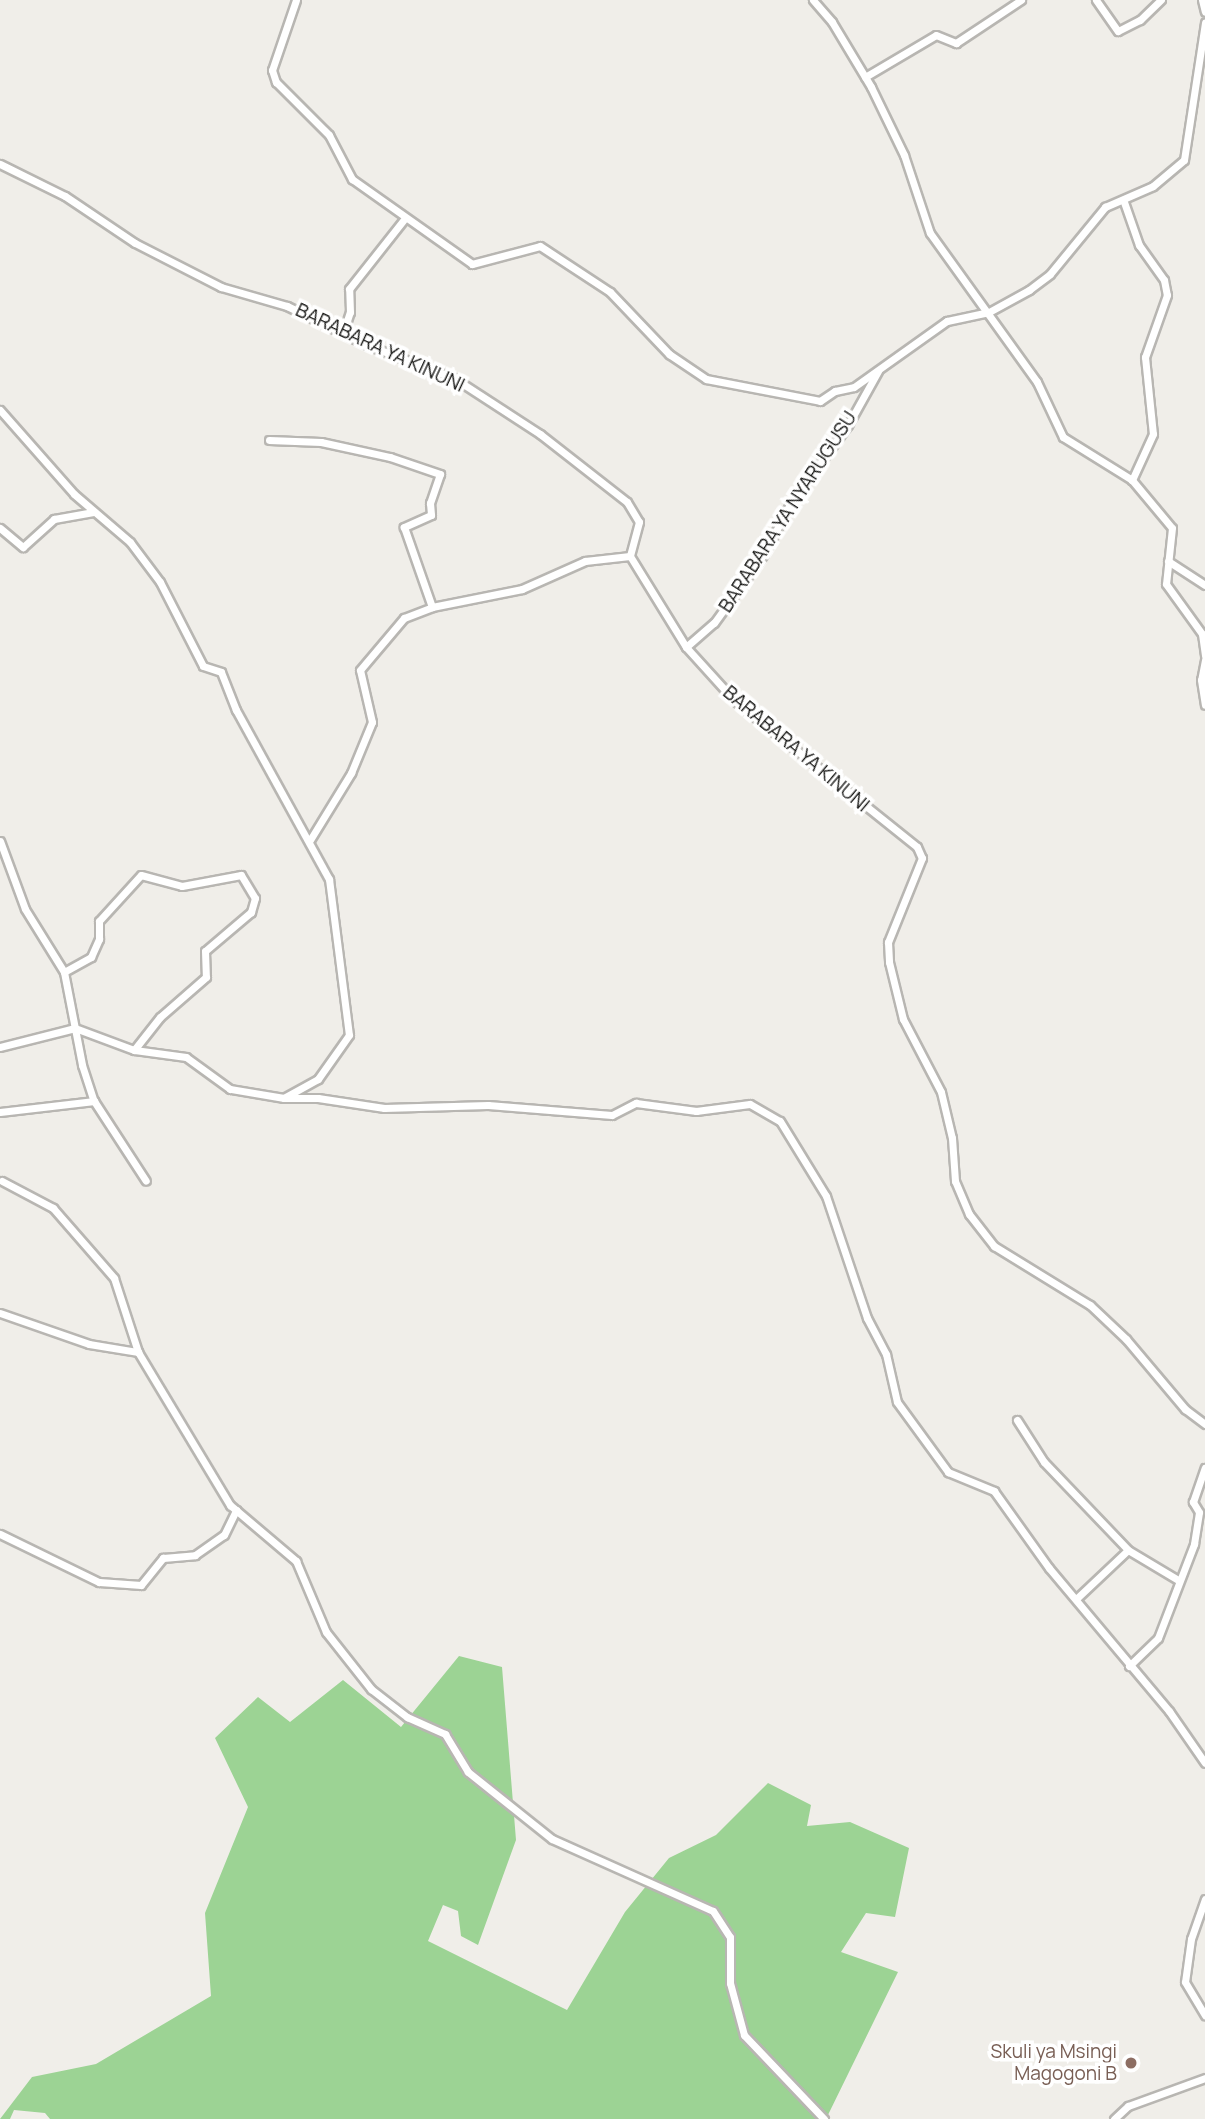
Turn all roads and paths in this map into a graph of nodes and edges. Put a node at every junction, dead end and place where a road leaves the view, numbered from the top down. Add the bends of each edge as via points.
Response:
1 (296, 0) edge
2 (813, 0) edge
3 (1021, 0) edge
4 (1096, 0) edge
5 (1161, 0) edge
6 (1202, 0) edge
7 (1205, 12) edge
8 (1205, 23) edge
9 (865, 77) junction
10 (0, 164) edge
11 (1124, 202) junction
12 (405, 218) junction
13 (989, 312) junction
14 (343, 333) junction
15 (880, 368) junction
16 (0, 410) edge
17 (269, 440) dead end
18 (1132, 480) junction
19 (93, 512) junction
20 (0, 528) edge
21 (630, 556) junction
22 (1168, 561) junction
23 (1205, 585) edge
24 (432, 607) junction
25 (686, 647) junction
26 (1205, 658) edge
27 (1205, 705) edge
28 (310, 840) junction
29 (0, 841) edge
30 (64, 972) junction
31 (75, 1028) junction
32 (0, 1038) edge
33 (1, 1047) edge
34 (134, 1050) junction
35 (284, 1098) junction
36 (93, 1101) junction
37 (0, 1112) edge
38 (2, 1181) dead end
39 (146, 1181) dead end
40 (3, 1312) edge
41 (138, 1352) junction
42 (1017, 1420) dead end
43 (1205, 1424) edge
44 (1205, 1468) edge
45 (236, 1510) junction
46 (0, 1534) edge
47 (1128, 1550) junction
48 (1178, 1580) junction
49 (1076, 1599) junction
50 (1129, 1666) junction
51 (1205, 1763) edge
52 (1205, 1899) edge
53 (1205, 2015) edge
54 (1205, 2078) edge
55 (824, 2119) edge
56 (1114, 2119) edge

1 - 12 street, BARABARA YA NYARUGUSU via 272,70 276,82 329,135 352,179
2 - 9 street
3 - 9 street via 956,43 936,34
4 - 5 street via 1118,32 1140,20
6 - 7 street
8 - 11 street, BARABARA YA NYARUGUSU via 1184,160
9 - 13 street via 904,155 930,233
10 - 14 street, BARABARA YA KINUNI via 65,196 135,243 221,287 288,306
11 - 13 street, BARABARA YA NYARUGUSU via 1105,207 1050,274
11 - 18 street via 1139,246 1164,279 1167,295 1145,358 1153,434
12 - 14 street via 349,289 350,312
12 - 15 street, BARABARA YA NYARUGUSU via 428,229 472,264 540,246 610,292 669,354 706,379 820,401 835,391 854,387
13 - 15 street, BARABARA YA NYARUGUSU via 947,321
13 - 18 street via 1037,382 1063,437
14 - 21 street, BARABARA YA KINUNI via 454,378 600,478 636,512 639,522
15 - 25 street, BARABARA YA NYARUGUSU via 848,425 790,504 764,554 714,623
16 - 19 street
17 - 24 street via 321,442 440,474 431,514 404,527
18 - 22 street via 1172,528
19 - 20 street via 54,519 21,548
19 - 28 street via 130,542 160,582 202,666 220,672 236,710
21 - 24 street via 585,561 522,589
21 - 25 street, BARABARA YA KINUNI
22 - 23 street
22 - 26 street via 1166,584 1202,634
24 - 28 street via 404,618 360,670 372,722 351,773
25 - 43 street, BARABARA YA KINUNI via 752,716 917,848 922,867 888,942 889,962 903,1019 940,1092 952,1138 955,1181 970,1214 994,1245 1090,1305 1126,1339 1185,1409
26 - 27 street via 1200,680
28 - 35 street via 330,879 349,1035 318,1079
29 - 30 street via 25,909
30 - 31 street
30 - 34 street via 91,957 99,939 99,921 141,875 182,886 241,874 255,898 251,912 205,951 206,977 160,1017
31 - 33 street
31 - 34 street
31 - 36 street
32 - 33 street
34 - 35 street via 186,1057 230,1089
35 - 49 street via 384,1108 488,1105 612,1115 636,1103 696,1111 750,1104 780,1121 826,1196 867,1318 886,1354 897,1402 948,1472 994,1491
36 - 37 street
36 - 39 street
38 - 41 street via 53,1208 97,1256 114,1278
40 - 41 street via 89,1345
41 - 45 street
42 - 47 street via 1044,1462
44 - 48 street via 1194,1502 1198,1525
45 - 46 street via 224,1535 195,1555 163,1558 141,1585 100,1582
45 - 55 street via 296,1561 326,1632 371,1689 407,1717 444,1734 468,1772 552,1839 713,1911 730,1937 730,1983 744,2035
47 - 48 street
47 - 49 street
48 - 50 street via 1157,1638
49 - 50 street
50 - 51 street via 1169,1711
52 - 53 street via 1191,1939 1185,1982
54 - 56 street via 1128,2106

